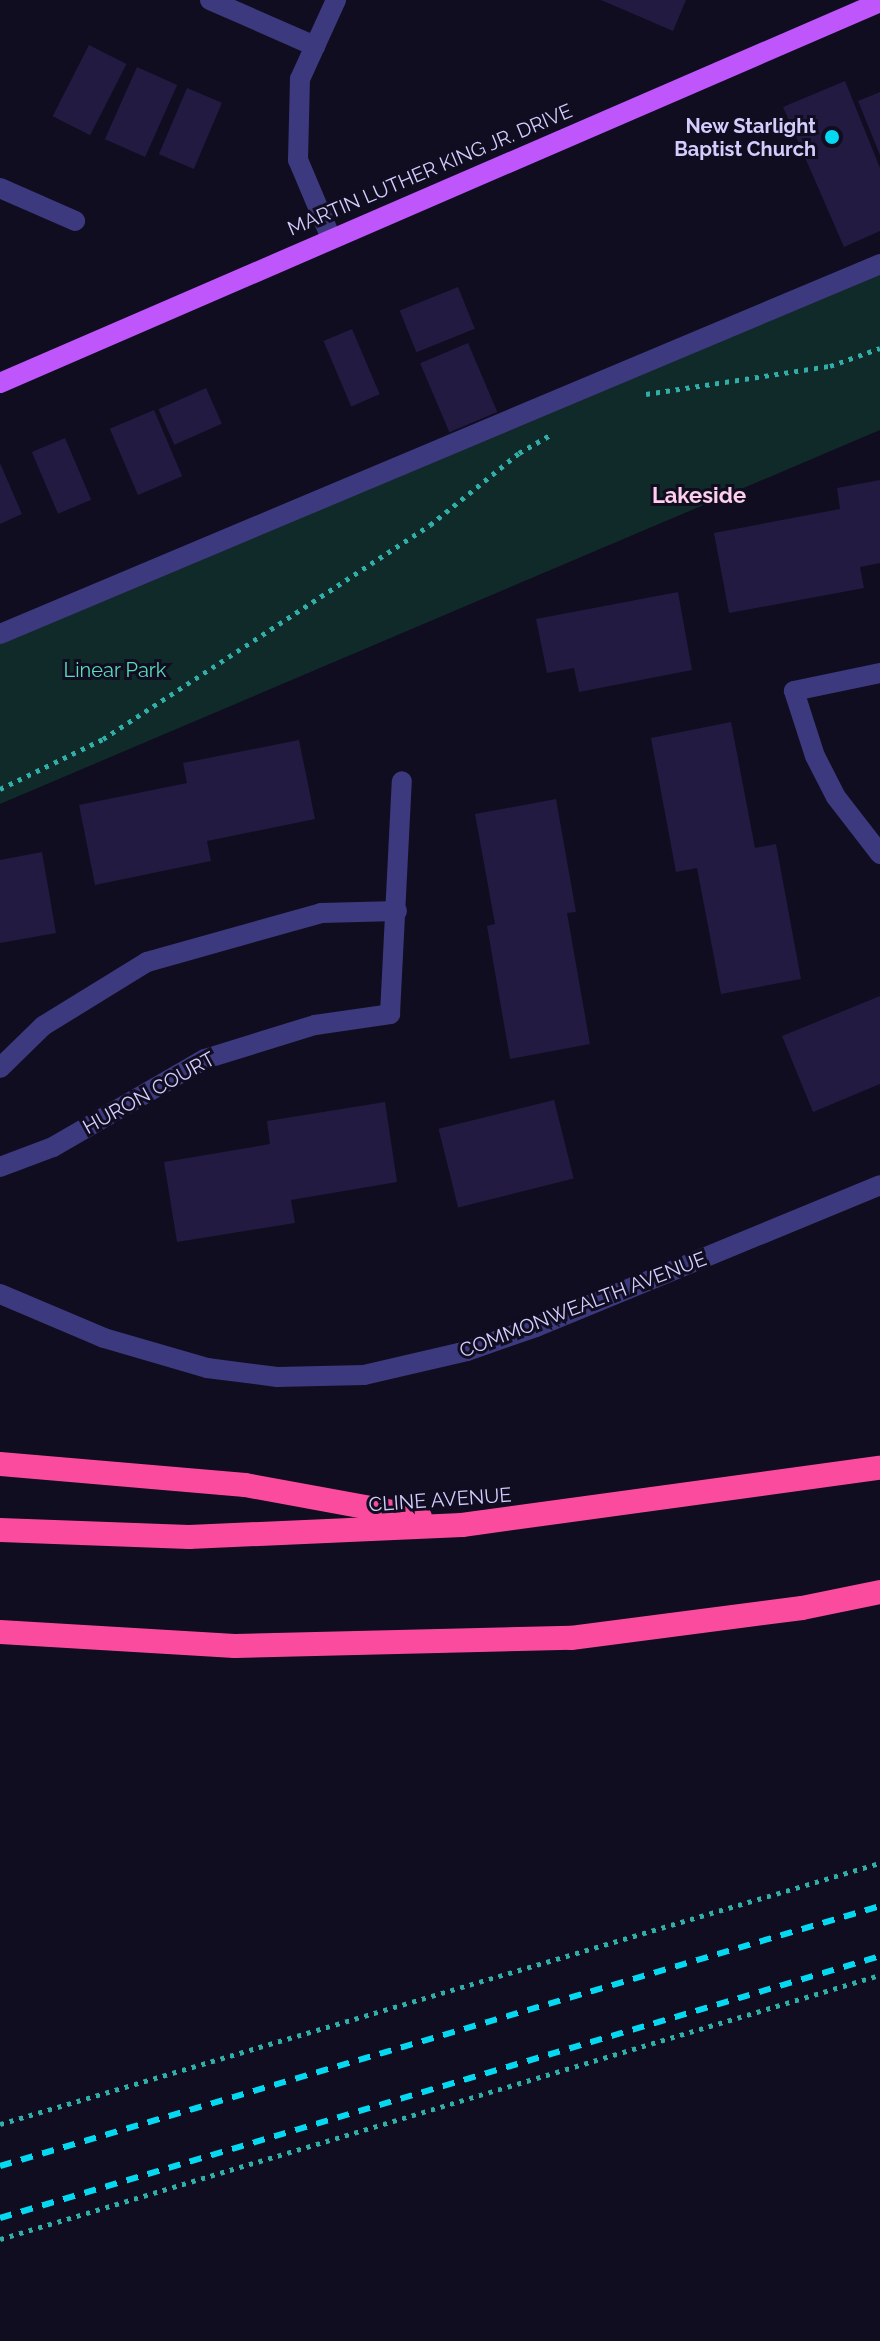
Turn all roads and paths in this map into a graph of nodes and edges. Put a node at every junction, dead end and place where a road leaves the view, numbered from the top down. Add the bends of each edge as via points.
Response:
1 (210, 0) edge
2 (336, 0) edge
3 (846, 0) edge
4 (873, 6) edge
5 (315, 46) junction
6 (0, 188) edge
7 (75, 221) dead end
8 (331, 238) junction
9 (880, 264) edge
10 (880, 348) edge
11 (0, 383) edge
12 (631, 396) dead end
13 (557, 431) dead end
14 (0, 634) edge
15 (880, 673) edge
16 (402, 781) dead end
17 (0, 789) edge
18 (880, 854) edge
19 (397, 911) junction
20 (0, 1068) edge
21 (0, 1167) edge
22 (880, 1185) edge
23 (0, 1294) edge
24 (0, 1464) edge
25 (880, 1468) edge
26 (462, 1525) junction
27 (0, 1530) edge
28 (880, 1592) edge
29 (0, 1632) edge
30 (880, 1863) edge
31 (880, 1975) edge
32 (0, 2124) edge
33 (0, 2239) edge

1 - 5 street
2 - 5 street
3 - 4 street
4 - 8 main road, MARTIN LUTHER KING JR. DRIVE
5 - 8 street via 300,79 298,160
6 - 7 street
8 - 11 main road, MARTIN LUTHER KING JR. DRIVE
9 - 14 street
10 - 12 path via 830,366
13 - 17 path via 519,453 430,525 103,739
15 - 18 street via 794,691 815,756 836,797
16 - 19 street, HURON COURT
19 - 20 street via 321,913 147,962 43,1026
19 - 21 street, HURON COURT via 390,1014 315,1025 205,1059 53,1147
22 - 23 street, COMMONWEALTH AVENUE via 536,1327 467,1351 364,1375 277,1377 207,1368 104,1338
24 - 26 highway via 245,1485
25 - 26 highway, CLINE AVENUE
26 - 27 highway, CLINE AVENUE via 189,1537
28 - 29 highway via 802,1608 571,1638 235,1646
30 - 32 path
31 - 33 path

